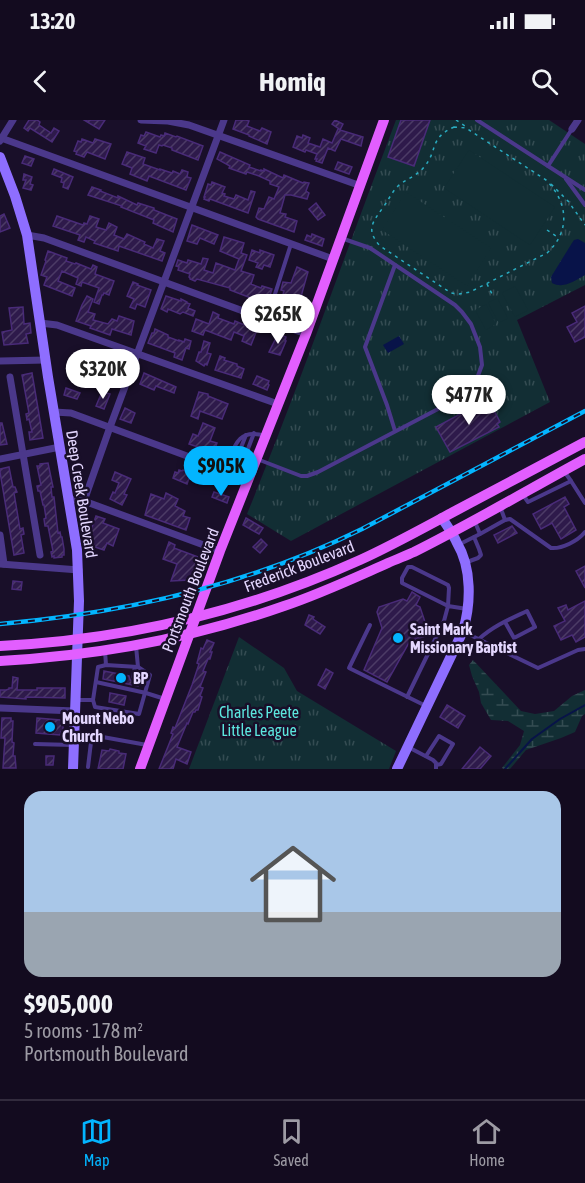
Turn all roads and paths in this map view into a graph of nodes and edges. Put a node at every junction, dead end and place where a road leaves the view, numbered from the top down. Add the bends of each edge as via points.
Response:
1 (13, 120) edge
2 (141, 120) edge
3 (224, 120) edge
4 (384, 120) edge
5 (456, 120) edge
6 (578, 120) edge
7 (481, 121) edge
8 (466, 128) junction
9 (572, 129) joint
10 (471, 131) junction
11 (219, 135) junction
12 (1, 140) edge
13 (0, 157) edge
14 (548, 166) junction
15 (564, 176) junction
16 (546, 180) junction
17 (361, 186) junction
18 (585, 190) edge
19 (585, 205) edge
20 (191, 208) junction
21 (585, 225) edge
22 (547, 231) dead end
23 (27, 235) junction
24 (341, 238) junction
25 (560, 238) junction
26 (291, 244) junction
27 (333, 259) junction
28 (395, 265) junction
29 (164, 280) junction
30 (486, 284) junction
31 (492, 294) dead end
32 (267, 319) junction
33 (40, 323) junction
34 (306, 334) junction
35 (137, 354) junction
36 (46, 360) junction
37 (0, 361) edge
38 (10, 377) dead end
39 (278, 404) junction
40 (54, 412) junction
41 (110, 427) junction
42 (395, 431) junction
43 (254, 432) junction
44 (246, 434) junction
45 (266, 436) junction
46 (585, 442) edge
47 (60, 447) junction
48 (246, 452) junction
49 (23, 454) junction
50 (258, 457) junction
51 (230, 458) junction
52 (0, 459) edge
53 (585, 459) edge
54 (236, 460) junction
55 (225, 470) junction
56 (564, 471) junction
57 (249, 479) junction
58 (571, 481) junction
59 (523, 493) junction
60 (69, 499) junction
61 (84, 501) junction
62 (585, 502) edge
63 (500, 506) junction
64 (442, 518) junction
65 (474, 520) junction
66 (505, 520) junction
67 (451, 532) junction
68 (585, 532) edge
69 (480, 534) junction
70 (0, 535) edge
71 (474, 537) junction
72 (459, 545) junction
73 (220, 551) junction
74 (40, 555) dead end
75 (464, 563) junction
76 (2, 564) edge
77 (79, 570) junction
78 (448, 606) junction
79 (469, 609) junction
80 (196, 617) junction
81 (505, 622) junction
82 (370, 625) dead end
83 (463, 631) junction
84 (189, 634) junction
85 (78, 639) junction
86 (479, 639) junction
87 (136, 645) junction
88 (0, 646) edge
89 (585, 649) edge
90 (105, 650) junction
91 (77, 654) junction
92 (0, 661) edge
93 (109, 666) junction
94 (119, 666) junction
95 (127, 667) junction
96 (136, 667) junction
97 (110, 672) dead end
98 (118, 674) dead end
99 (125, 675) dead end
100 (133, 676) dead end
101 (96, 681) junction
102 (146, 693) junction
103 (407, 697) junction
104 (165, 699) junction
105 (75, 700) junction
106 (93, 700) junction
107 (427, 707) junction
108 (0, 708) edge
109 (75, 711) junction
110 (74, 732) junction
111 (92, 734) junction
112 (35, 744) dead end
113 (74, 745) junction
114 (148, 745) junction
115 (408, 747) junction
116 (426, 756) junction
117 (88, 766) dead end
118 (436, 767) edge
119 (73, 769) edge
120 (140, 769) edge
121 (397, 769) edge

1 - 12 street
2 - 11 street via 177,122
3 - 11 street
4 - 17 main road, Portsmouth Boulevard
5 - 8 path
6 - 9 street
7 - 10 path
7 - 14 lane
8 - 10 path
8 - 30 path via 453,128 441,134 425,167 397,187 371,227 380,246 451,292 470,292
9 - 14 lane
10 - 16 path
11 - 17 street
11 - 20 street
12 - 20 street
13 - 23 street, Deep Creek Boulevard
14 - 15 lane
15 - 18 lane
15 - 19 lane
16 - 21 path via 561,192
16 - 25 path via 559,196 564,216
17 - 24 main road, Portsmouth Boulevard
20 - 26 street
20 - 29 street
22 - 25 path
23 - 29 street
23 - 33 street, Deep Creek Boulevard
24 - 27 main road, Portsmouth Boulevard
24 - 28 lane via 370,248
25 - 30 path via 547,253
26 - 27 street
26 - 32 lane
27 - 34 main road, Portsmouth Boulevard
28 - 42 lane via 365,347
28 - 42 lane via 462,312 471,324 482,358 479,374 467,393
29 - 32 street
29 - 35 street
30 - 31 path
32 - 34 street
33 - 35 street via 57,325
33 - 36 street, Deep Creek Boulevard
34 - 39 main road, Portsmouth Boulevard
35 - 39 street
35 - 41 street
36 - 37 street
36 - 40 street, Deep Creek Boulevard
38 - 49 street
39 - 45 main road, Portsmouth Boulevard
40 - 41 street via 71,412
40 - 47 street, Deep Creek Boulevard
41 - 55 street
41 - 61 street
42 - 50 lane via 307,476 293,474
43 - 44 lane
43 - 45 lane
43 - 48 lane
44 - 51 lane via 237,441
44 - 54 lane
45 - 50 main road, Portsmouth Boulevard
46 - 64 main road, Frederick Boulevard
47 - 49 street
47 - 60 street, Deep Creek Boulevard
48 - 50 lane
48 - 54 lane via 243,462
49 - 52 street
49 - 74 street
50 - 57 main road, Portsmouth Boulevard
51 - 54 lane
51 - 55 lane
53 - 56 main road, Frederick Boulevard
55 - 57 street
56 - 58 lane
56 - 59 main road, Frederick Boulevard
57 - 73 main road, Portsmouth Boulevard
58 - 59 lane via 528,502
58 - 62 lane
59 - 63 main road, Frederick Boulevard
60 - 61 street
60 - 77 street, Deep Creek Boulevard
61 - 73 street
63 - 65 main road, Frederick Boulevard
63 - 66 lane
64 - 67 street
64 - 80 main road, Frederick Boulevard via 320,577
65 - 67 main road, Frederick Boulevard
65 - 69 lane
66 - 68 lane via 510,519 551,548
66 - 69 lane
67 - 72 street
67 - 84 main road, Frederick Boulevard via 330,589
69 - 71 lane
70 - 76 street
71 - 72 lane
71 - 75 lane via 481,555
72 - 75 street
73 - 80 main road, Portsmouth Boulevard
75 - 79 street
76 - 77 street
77 - 85 street, Deep Creek Boulevard
78 - 78 lane via 448,585 408,567 402,583
78 - 79 lane
78 - 103 lane
79 - 83 street
80 - 84 main road, Portsmouth Boulevard
80 - 85 main road, Frederick Boulevard
81 - 81 lane via 527,611 535,627 514,638
81 - 86 lane
82 - 103 lane via 349,668
83 - 86 lane
83 - 107 street
84 - 87 main road, Frederick Boulevard
84 - 104 main road, Portsmouth Boulevard
85 - 88 main road, Frederick Boulevard
85 - 91 street, Deep Creek Boulevard
86 - 89 lane via 538,668
87 - 90 main road, Frederick Boulevard
87 - 96 lane
90 - 91 main road, Frederick Boulevard
90 - 93 lane
91 - 92 main road, Frederick Boulevard
91 - 105 street, Deep Creek Boulevard
93 - 94 lane
93 - 97 lane
93 - 101 lane via 98,667
94 - 95 lane
94 - 98 lane
95 - 96 lane
95 - 99 lane
96 - 100 lane
96 - 102 lane via 150,675
101 - 102 lane
101 - 106 lane
102 - 104 lane
102 - 106 lane via 139,714 95,707
103 - 107 lane
104 - 114 main road, Portsmouth Boulevard
105 - 106 lane
105 - 109 street, Deep Creek Boulevard
107 - 115 street
108 - 109 street
109 - 110 street, Deep Creek Boulevard
110 - 111 lane
110 - 113 street, Deep Creek Boulevard
111 - 114 lane
111 - 117 lane
112 - 113 lane
113 - 119 street, Deep Creek Boulevard
114 - 120 main road, Portsmouth Boulevard
115 - 116 lane
115 - 121 street
116 - 118 lane
116 - 118 lane via 439,736 453,744

